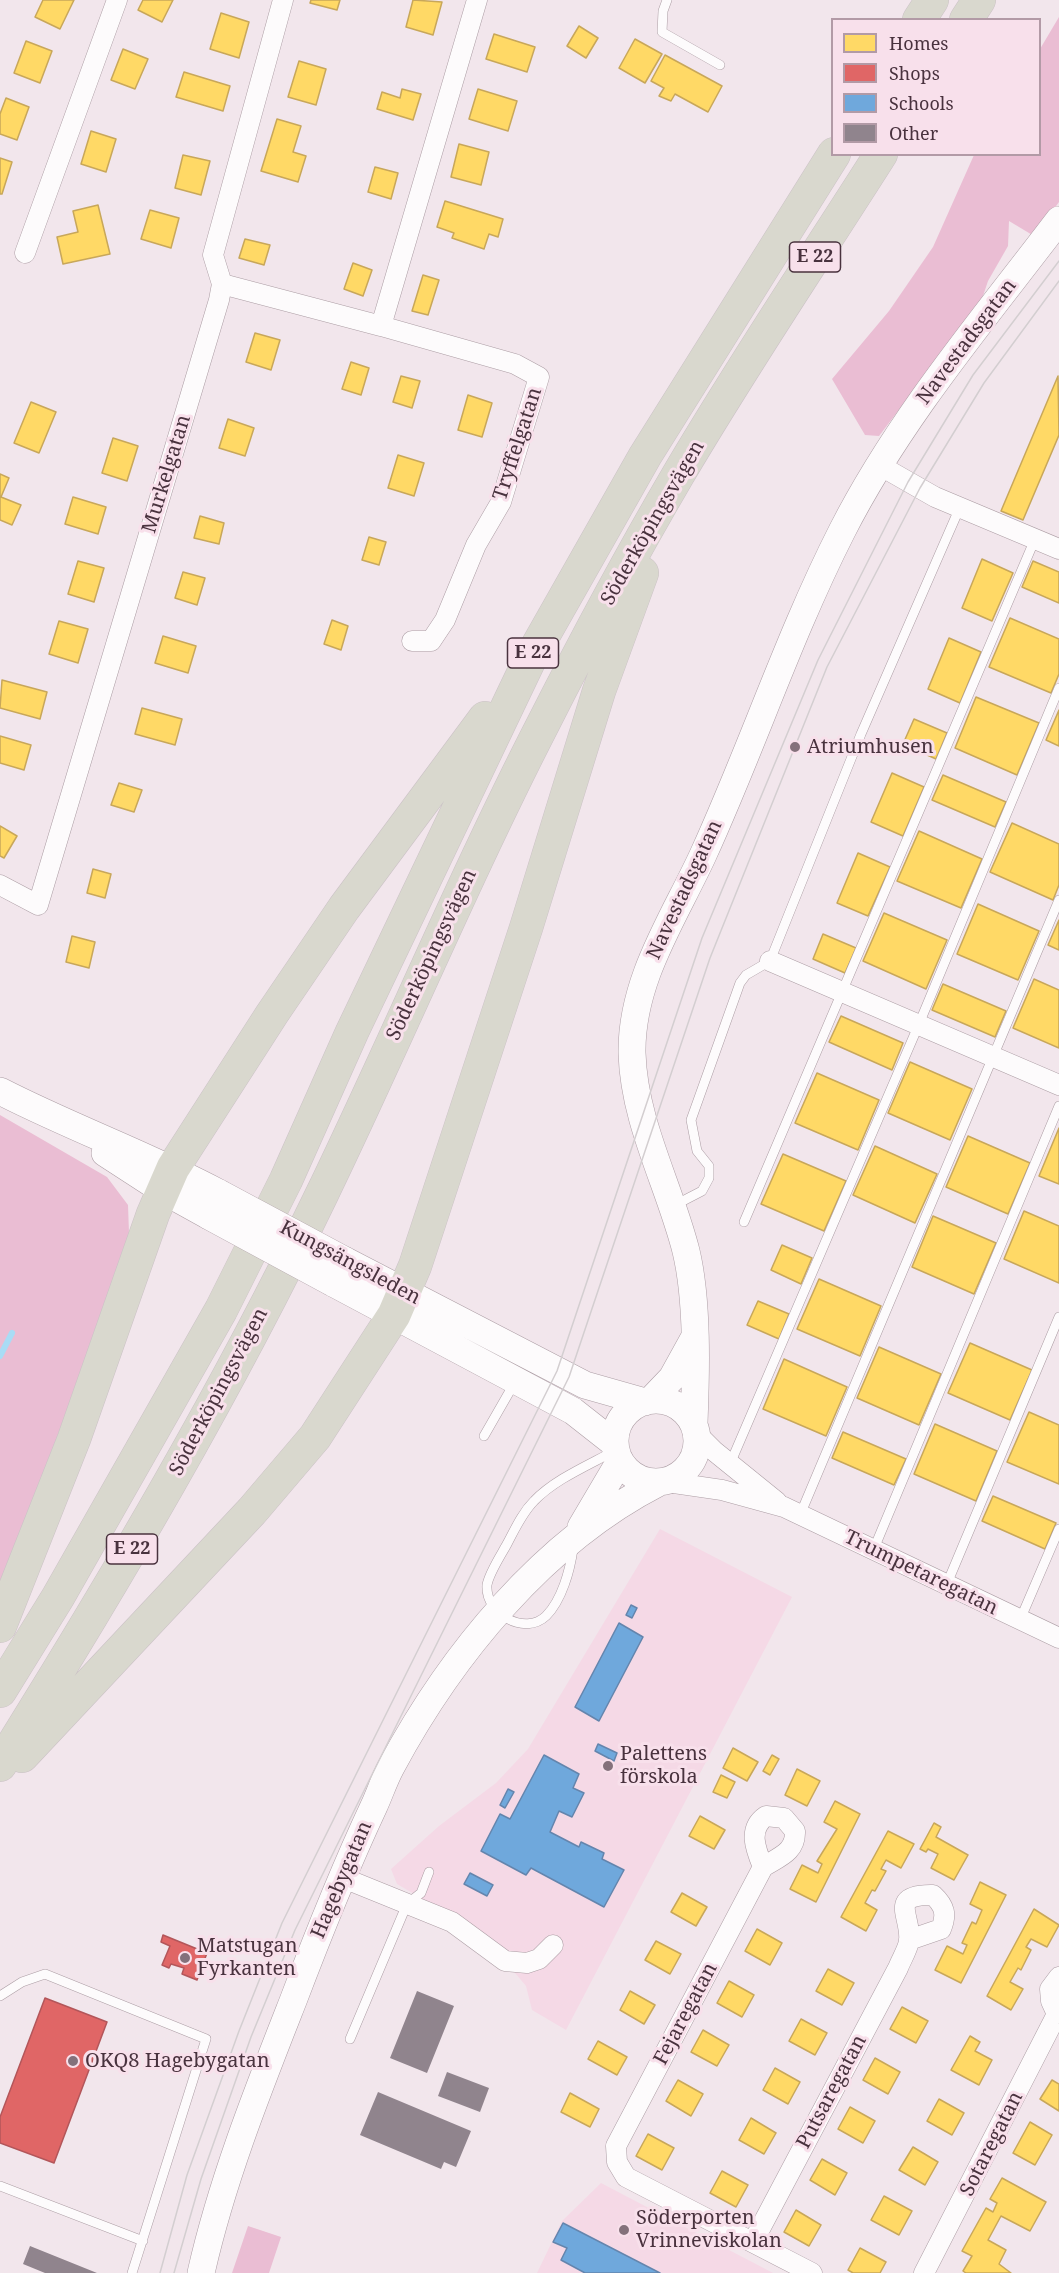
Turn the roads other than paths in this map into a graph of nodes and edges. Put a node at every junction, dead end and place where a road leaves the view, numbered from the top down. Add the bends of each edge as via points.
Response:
1 (117, 0) edge
2 (283, 0) edge
3 (477, 0) edge
4 (667, 0) edge
5 (932, 0) edge
6 (979, 0) edge
7 (921, 18) edge
8 (967, 18) edge
9 (720, 65) dead end
10 (833, 156) edge
11 (880, 156) edge
12 (1059, 220) edge
13 (25, 253) dead end
14 (222, 284) junction
15 (381, 326) junction
16 (879, 465) junction
17 (679, 473) junction
18 (960, 507) junction
19 (1035, 539) junction
20 (1059, 549) edge
21 (412, 641) dead end
22 (530, 659) junction
23 (1059, 688) edge
24 (0, 885) edge
25 (1059, 900) edge
26 (770, 961) junction
27 (842, 993) junction
28 (919, 1024) junction
29 (994, 1056) junction
30 (1059, 1084) edge
31 (0, 1091) edge
32 (1059, 1106) edge
33 (168, 1179) junction
34 (672, 1206) junction
35 (744, 1222) dead end
36 (399, 1303) junction
37 (1059, 1317) edge
38 (693, 1339) junction
39 (522, 1368) junction
40 (648, 1401) junction
41 (695, 1429) junction
42 (484, 1436) dead end
43 (617, 1452) junction
44 (730, 1464) junction
45 (663, 1482) junction
46 (792, 1511) junction
47 (1059, 1529) edge
48 (575, 1537) junction
49 (873, 1551) junction
50 (946, 1586) junction
51 (499, 1613) junction
52 (1020, 1620) junction
53 (0, 1626) edge
54 (1059, 1638) edge
55 (0, 1692) edge
56 (0, 1765) edge
57 (0, 1779) edge
58 (763, 1867) dead end
59 (429, 1872) dead end
60 (341, 1877) junction
61 (408, 1904) junction
62 (909, 1940) dead end
63 (553, 1945) dead end
64 (1059, 1977) edge
65 (0, 1996) edge
66 (1058, 2014) edge
67 (350, 2039) dead end
68 (0, 2186) edge
69 (143, 2241) junction
70 (753, 2242) junction
71 (132, 2273) edge
72 (201, 2273) edge
73 (812, 2273) edge
74 (924, 2273) edge

1 - 13 street
2 - 14 street via 213,255
3 - 15 street
4 - 9 lane via 662,32
5 - 7 highway
6 - 8 highway
10 - 22 highway, Söderköpingsvägen / E 22 via 645,456
11 - 17 highway, Söderköpingsvägen / E 22
12 - 16 street, Navestadsgatan
14 - 15 street, Tryffelgatan
14 - 24 street, Murkelgatan via 38,905
15 - 21 street, Tryffelgatan via 515,364 538,377 501,502 476,545 445,620 430,642
16 - 18 street
16 - 34 street, Navestadsgatan via 842,531 704,854 651,962 636,1008 632,1051 636,1096
17 - 36 highway via 599,691 475,1086
17 - 56 highway, Söderköpingsvägen / E 22 via 540,728 323,1193 244,1348 153,1512
18 - 19 street
18 - 26 lane via 861,734
19 - 20 street
19 - 27 lane
22 - 33 highway via 344,908 254,1041
22 - 55 highway, Söderköpingsvägen / E 22 via 221,1310
23 - 28 lane
25 - 29 lane
26 - 27 street
26 - 34 lane via 740,983 691,1120 698,1151 709,1166 709,1179 702,1191
27 - 28 street
27 - 35 lane
28 - 29 street
28 - 44 lane
29 - 30 street
29 - 46 lane
31 - 33 street, Kungsängsleden
32 - 49 lane
33 - 36 street, Kungsängsleden, bridge
33 - 53 highway via 74,1439
34 - 38 street, Navestadsgatan via 686,1253 693,1299
36 - 39 street, Kungsängsleden
36 - 57 highway via 315,1437 289,1469
37 - 50 lane
38 - 40 street, Navestadsgatan via 672,1378
38 - 41 street, Navestadsgatan
39 - 40 street, Kungsängsleden
39 - 42 lane
39 - 43 street, Kungsängsleden
40 - 41 street via 669,1402 679,1407
40 - 43 street via 627,1412 620,1422
41 - 44 street, Trumpetaregatan
41 - 45 street via 695,1456 688,1468
43 - 45 street via 631,1475 648,1482
43 - 48 street, Hagebygatan via 610,1482
43 - 51 lane via 546,1491 522,1515 487,1585 490,1600
44 - 46 street, Trumpetaregatan
45 - 46 street, Trumpetaregatan via 722,1490
45 - 48 street, Hagebygatan via 636,1495
46 - 49 street, Trumpetaregatan
47 - 52 lane
48 - 51 street, Hagebygatan
48 - 51 lane via 571,1563 556,1605 544,1618 532,1624 517,1624
49 - 50 street, Trumpetaregatan
50 - 52 street, Trumpetaregatan
51 - 60 street, Hagebygatan via 446,1679 390,1768
52 - 54 street, Trumpetaregatan
58 - 70 street, Fejaregatan via 616,2146 617,2162 626,2177
59 - 61 lane via 422,1893
60 - 61 street
60 - 72 street, Hagebygatan via 218,2202
61 - 63 street via 452,1922 505,1961 527,1963 539,1959
61 - 67 lane
62 - 70 street, Putsaregatan via 898,1968
64 - 66 street, Sotaregatan via 1050,1989
65 - 69 lane via 45,1974 206,2039
66 - 74 street, Sotaregatan
68 - 69 lane
69 - 71 lane
70 - 73 street

